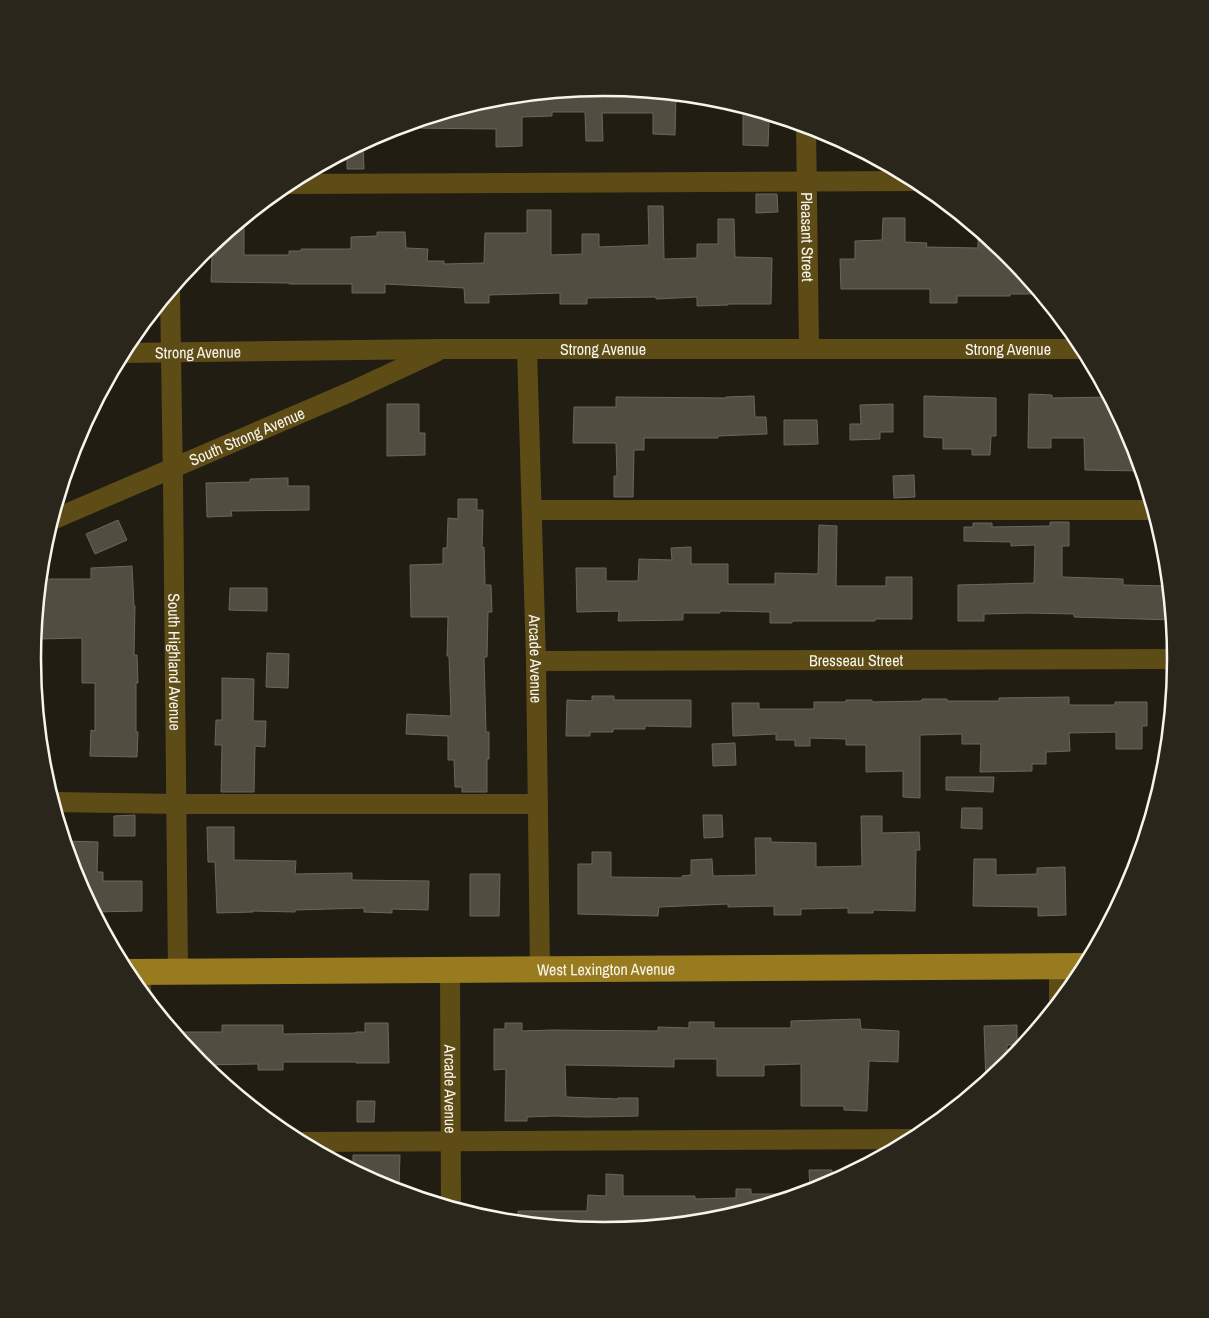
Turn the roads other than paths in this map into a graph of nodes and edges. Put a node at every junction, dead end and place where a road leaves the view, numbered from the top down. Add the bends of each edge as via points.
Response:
1 (806, 134) edge
2 (900, 180) edge
3 (806, 181) junction
4 (303, 184) edge
5 (170, 301) edge
6 (442, 349) junction
7 (528, 349) junction
8 (809, 349) junction
9 (1075, 349) edge
10 (132, 353) edge
11 (171, 353) junction
12 (173, 468) junction
13 (532, 510) junction
14 (1148, 510) edge
15 (59, 517) edge
16 (1168, 659) edge
17 (536, 661) junction
18 (59, 802) edge
19 (177, 804) junction
20 (538, 804) junction
21 (1059, 966) junction
22 (1077, 966) edge
23 (450, 970) junction
24 (540, 970) junction
25 (178, 972) junction
26 (141, 978) edge
27 (1059, 991) edge
28 (898, 1139) edge
29 (450, 1141) junction
30 (315, 1142) edge
31 (451, 1201) edge

1 - 3 street, Pleasant Street
2 - 3 street
3 - 4 street
3 - 8 street, Pleasant Street
5 - 11 street, South Highland Avenue
6 - 7 street, Strong Avenue
6 - 11 street, Strong Avenue
6 - 12 street, South Strong Avenue
7 - 8 street, Strong Avenue
7 - 13 street, Arcade Avenue
8 - 9 street, Strong Avenue
10 - 11 street, Strong Avenue
11 - 12 street, South Highland Avenue
12 - 15 street, South Strong Avenue
12 - 19 street, South Highland Avenue
13 - 14 street
13 - 17 street, Arcade Avenue
16 - 17 street, Bresseau Street
17 - 20 street, Arcade Avenue
18 - 19 street
19 - 20 street
19 - 25 street, South Highland Avenue
20 - 24 street, Arcade Avenue
21 - 22 main road, West Lexington Avenue
21 - 24 main road, West Lexington Avenue
21 - 27 street
23 - 24 main road, West Lexington Avenue
23 - 25 main road, West Lexington Avenue
23 - 29 street, Arcade Avenue
25 - 26 main road, West Lexington Avenue
28 - 29 street
29 - 30 street
29 - 31 street, Arcade Avenue

